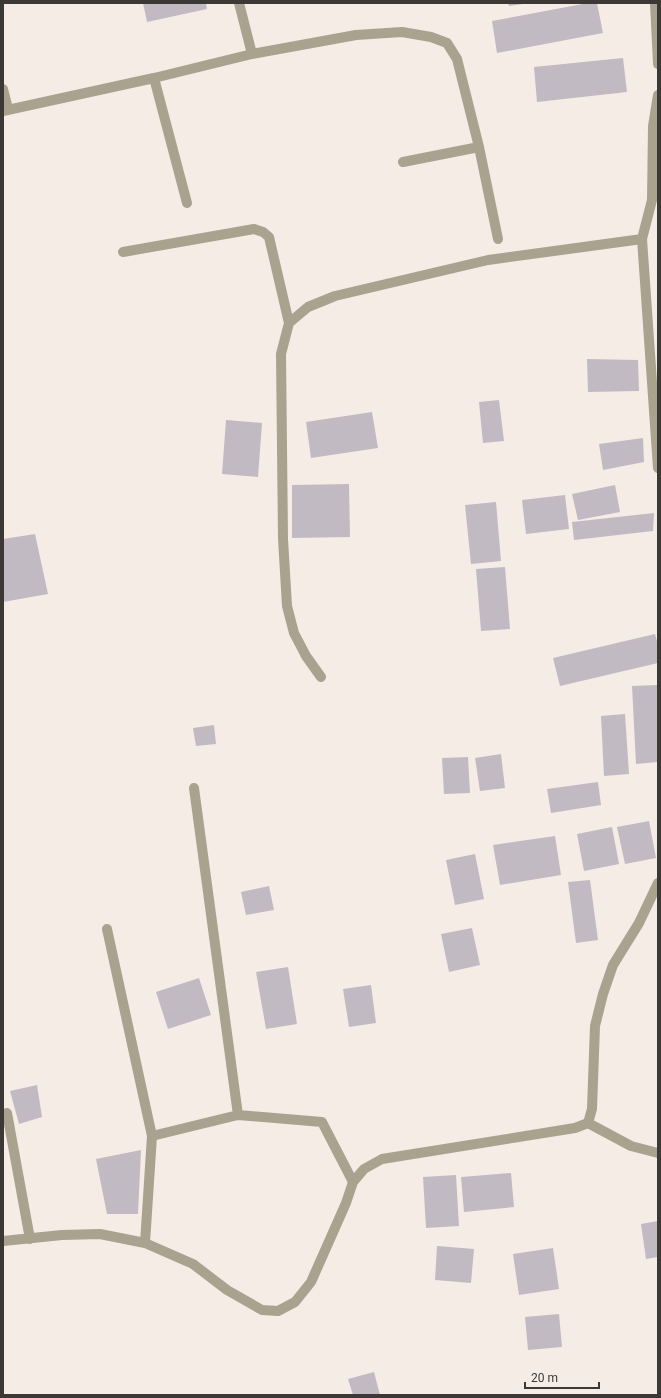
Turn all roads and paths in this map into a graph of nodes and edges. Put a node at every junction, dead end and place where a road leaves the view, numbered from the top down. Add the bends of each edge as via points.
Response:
1 (240, 3) edge
2 (655, 3) edge
3 (252, 54) junction
4 (658, 64) edge
5 (154, 78) junction
6 (3, 88) edge
7 (658, 95) edge
8 (6, 110) edge
9 (478, 147) junction
10 (403, 162) dead end
11 (187, 203) dead end
12 (642, 238) junction
13 (498, 239) dead end
14 (123, 252) dead end
15 (289, 323) junction
16 (658, 468) edge
17 (321, 677) dead end
18 (194, 788) dead end
19 (658, 882) edge
20 (107, 928) dead end
21 (7, 1113) dead end
22 (238, 1115) junction
23 (588, 1123) junction
24 (152, 1136) junction
25 (658, 1153) edge
26 (353, 1182) junction
27 (30, 1239) junction
28 (3, 1241) edge
29 (145, 1243) junction

1 - 3 street
2 - 4 street
3 - 5 street
3 - 9 street via 356,36 402,32 431,37 447,43 457,59
5 - 8 street
5 - 11 street
6 - 8 street
7 - 12 street via 653,126 652,200
9 - 10 street
9 - 13 street
12 - 15 street via 488,260 335,296 308,307
12 - 16 street
14 - 15 street via 254,230 263,232 269,237
15 - 17 street via 281,354 283,538 287,606 294,633
18 - 22 street
19 - 23 street via 614,966 603,994 595,1026 592,1108
20 - 24 street
21 - 27 street
22 - 24 street
22 - 26 street via 322,1122
23 - 25 street via 631,1146
23 - 26 street via 575,1128 382,1160 364,1169
24 - 29 street
26 - 29 street via 311,1282 295,1302 278,1311 262,1310 227,1290 193,1264
27 - 28 street
27 - 29 street via 100,1234

